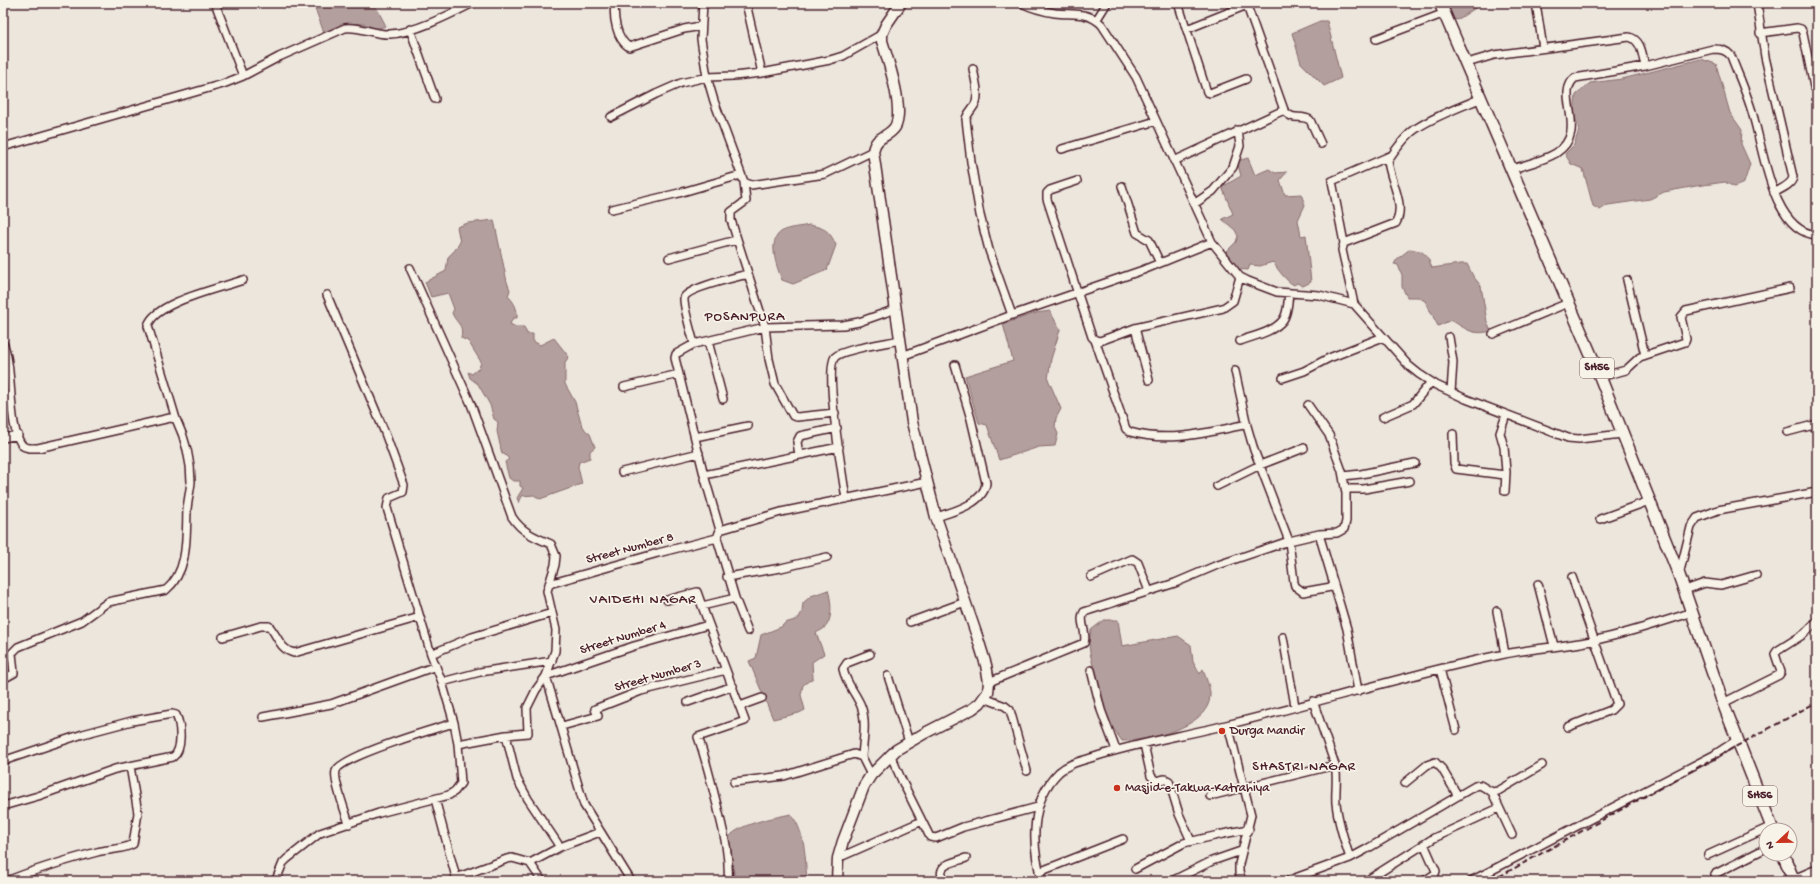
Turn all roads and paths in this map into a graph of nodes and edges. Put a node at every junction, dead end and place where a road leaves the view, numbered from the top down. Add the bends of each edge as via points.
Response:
1 (215, 3) edge
2 (473, 3) edge
3 (614, 3) edge
4 (702, 3) edge
5 (746, 3) edge
6 (901, 3) edge
7 (1022, 3) edge
8 (1107, 3) edge
9 (1178, 3) edge
10 (1536, 3) edge
11 (1757, 3) edge
12 (1247, 4) edge
13 (1442, 8) edge
14 (1097, 19) junction
15 (701, 26) junction
16 (410, 29) junction
17 (1187, 29) junction
18 (1760, 33) junction
19 (882, 34) junction
20 (1376, 39) dead end
21 (1543, 48) junction
22 (1467, 63) junction
23 (1645, 66) junction
24 (973, 69) dead end
25 (762, 73) junction
26 (243, 76) junction
27 (707, 77) junction
28 (1246, 79) dead end
29 (1814, 87) dead end
30 (1482, 98) junction
31 (435, 99) dead end
32 (1284, 110) junction
33 (611, 118) dead end
34 (1156, 121) junction
35 (1238, 130) junction
36 (1321, 144) dead end
37 (3, 147) edge
38 (1062, 148) dead end
39 (873, 151) junction
40 (1392, 155) junction
41 (1174, 161) junction
42 (1512, 169) junction
43 (740, 175) junction
44 (1077, 181) dead end
45 (744, 182) junction
46 (1122, 186) dead end
47 (1774, 193) junction
48 (1194, 204) junction
49 (612, 209) dead end
50 (1817, 235) edge
51 (736, 240) junction
52 (1212, 242) junction
53 (1344, 243) junction
54 (669, 258) dead end
55 (1160, 263) junction
56 (410, 268) dead end
57 (748, 274) junction
58 (1240, 277) junction
59 (243, 280) dead end
60 (1627, 280) dead end
61 (1790, 288) dead end
62 (1078, 292) junction
63 (1289, 293) junction
64 (326, 295) dead end
65 (1568, 303) junction
66 (1354, 304) junction
67 (896, 309) junction
68 (1012, 315) junction
69 (765, 327) junction
70 (1135, 328) junction
71 (1493, 334) dead end
72 (1383, 337) junction
73 (1449, 337) dead end
74 (900, 340) junction
75 (1095, 340) junction
76 (708, 341) junction
77 (1240, 341) dead end
78 (3, 343) edge
79 (694, 344) junction
80 (1645, 355) junction
81 (902, 356) junction
82 (955, 365) dead end
83 (1235, 371) dead end
84 (679, 374) junction
85 (1600, 377) junction
86 (1283, 378) dead end
87 (1149, 380) dead end
88 (1432, 382) junction
89 (624, 387) dead end
90 (1451, 392) junction
91 (723, 399) dead end
92 (1308, 405) dead end
93 (834, 413) junction
94 (1506, 415) junction
95 (1384, 417) dead end
96 (176, 420) junction
97 (1817, 424) edge
98 (748, 426) dead end
99 (1246, 426) junction
100 (837, 428) junction
101 (1787, 432) dead end
102 (18, 434) junction
103 (1453, 434) dead end
104 (1622, 434) junction
105 (695, 437) junction
106 (3, 438) edge
107 (839, 446) junction
108 (1304, 448) dead end
109 (699, 453) junction
110 (800, 455) junction
111 (1415, 463) dead end
112 (1260, 465) junction
113 (622, 472) dead end
114 (704, 475) junction
115 (1506, 475) junction
116 (1344, 476) junction
117 (1410, 481) dead end
118 (927, 482) junction
119 (1217, 486) dead end
120 (1346, 489) junction
121 (1505, 491) dead end
122 (1817, 492) edge
123 (846, 499) junction
124 (1649, 501) junction
125 (936, 517) junction
126 (1600, 520) dead end
127 (720, 530) junction
128 (1319, 534) junction
129 (717, 538) junction
130 (1289, 541) junction
131 (827, 557) dead end
132 (1679, 574) junction
133 (1756, 575) dead end
134 (727, 577) junction
135 (1091, 577) dead end
136 (1572, 577) dead end
137 (549, 584) junction
138 (1538, 584) dead end
139 (1335, 588) junction
140 (1685, 590) junction
141 (1150, 591) junction
142 (735, 598) junction
143 (667, 600) dead end
144 (965, 602) junction
145 (702, 606) junction
146 (1496, 611) dead end
147 (1693, 612) junction
148 (552, 613) junction
149 (420, 617) junction
150 (1817, 621) edge
151 (910, 622) dead end
152 (708, 626) junction
153 (748, 631) dead end
154 (224, 637) dead end
155 (1283, 637) dead end
156 (1594, 641) junction
157 (1554, 646) junction
158 (431, 654) junction
159 (870, 654) dead end
160 (1505, 654) junction
161 (552, 661) junction
162 (436, 666) junction
163 (1440, 669) junction
164 (726, 670) junction
165 (1091, 670) dead end
166 (546, 676) junction
167 (888, 676) dead end
168 (3, 679) edge
169 (442, 682) junction
170 (988, 682) junction
171 (733, 686) junction
172 (1358, 691) junction
173 (762, 698) dead end
174 (984, 698) junction
175 (1313, 701) junction
176 (688, 702) dead end
177 (1723, 704) junction
178 (740, 706) junction
179 (1295, 706) junction
180 (263, 717) dead end
181 (454, 723) junction
182 (1228, 725) junction
183 (562, 726) junction
184 (1568, 727) dead end
185 (1456, 730) dead end
186 (506, 735) junction
187 (1737, 740) junction
188 (909, 742) junction
189 (458, 744) junction
190 (1144, 744) junction
191 (1116, 750) junction
192 (890, 754) junction
193 (862, 757) junction
194 (3, 761) edge
195 (1335, 765) junction
196 (1542, 765) dead end
197 (130, 766) junction
198 (1026, 771) dead end
199 (871, 775) junction
200 (734, 782) dead end
201 (1405, 784) dead end
202 (1244, 787) junction
203 (1492, 792) junction
204 (1210, 796) dead end
205 (1458, 796) junction
206 (435, 799) junction
207 (3, 806) edge
208 (1038, 806) junction
209 (1499, 808) junction
210 (922, 821) junction
211 (1771, 822) edge
212 (349, 824) junction
213 (1249, 830) junction
214 (600, 832) junction
215 (1758, 834) edge
216 (1512, 835) dead end
217 (1123, 839) dead end
218 (1192, 841) junction
219 (1424, 844) junction
220 (560, 847) junction
221 (1241, 851) junction
222 (1758, 851) edge
223 (1708, 855) dead end
224 (838, 858) junction
225 (966, 858) dead end
226 (1350, 858) junction
227 (1786, 862) edge
228 (530, 863) junction
229 (1134, 870) dead end
230 (1817, 870) edge
231 (1039, 872) junction
232 (1715, 874) dead end
233 (456, 880) edge
234 (7, 881) edge
235 (272, 881) edge
236 (542, 881) edge
237 (631, 881) edge
238 (728, 881) edge
239 (837, 881) edge
240 (943, 881) edge
241 (1042, 881) edge
242 (1172, 881) edge
243 (1242, 881) edge
244 (1287, 881) edge
245 (1366, 881) edge
246 (1424, 881) edge
247 (1471, 881) edge
248 (1794, 881) edge

1 - 26 street
2 - 16 street
3 - 15 street via 614,18 622,40 629,47
4 - 15 street
5 - 25 street
6 - 19 main road
7 - 14 street via 1055,13 1084,15
8 - 14 street
9 - 17 street
10 - 21 street
11 - 18 street
12 - 17 street
12 - 32 street
13 - 20 street
13 - 22 main road, SH56
14 - 34 street via 1136,77
15 - 27 street
16 - 26 street via 386,34 354,27 345,28
16 - 31 street
17 - 28 street via 1207,92
18 - 29 street via 1801,29
18 - 47 street via 1793,177 1789,184
19 - 25 street via 843,56
19 - 39 main road via 896,88 898,111 895,126 877,140
21 - 22 street via 1494,55
21 - 23 street via 1629,37 1640,46
22 - 30 main road, SH56
23 - 42 street via 1575,78 1571,81 1568,94 1572,130 1568,142 1542,160
23 - 47 street via 1713,49 1727,52 1731,56 1754,118
24 - 68 street via 976,101 966,119 976,193 989,250
25 - 27 street
26 - 37 street via 224,84
27 - 33 street via 681,82
27 - 43 street
30 - 40 street via 1415,129
30 - 42 main road, SH56
32 - 35 street
32 - 36 street via 1291,116 1310,120
34 - 38 street
34 - 41 street
35 - 41 street
35 - 48 street via 1240,146 1233,167 1213,191
39 - 45 street via 825,174 751,185
39 - 67 main road
40 - 53 street via 1388,161 1400,216 1396,223
40 - 53 street via 1332,181
41 - 48 street
42 - 65 main road, SH56
43 - 45 street
43 - 49 street via 679,194
44 - 62 street via 1050,190 1047,193 1047,200
45 - 51 street via 746,201 730,215
46 - 55 street via 1137,233 1149,240
47 - 50 street via 1796,228 1803,233
48 - 52 street
51 - 54 street
51 - 57 street
52 - 55 street
52 - 58 street
53 - 66 street via 1342,250
55 - 62 street
56 - 137 street via 471,404 512,517 527,534 551,544 554,549 555,565
57 - 69 street
57 - 79 street via 696,289 686,295 685,307
58 - 63 street via 1277,292
58 - 70 street via 1233,302 1222,308
59 - 96 street via 170,305 150,319 148,326
60 - 80 street
61 - 80 street via 1686,311 1681,317 1685,342
62 - 68 street
62 - 75 street
63 - 66 street via 1319,296
63 - 77 street via 1283,320 1270,329
64 - 149 street via 385,433 404,485 403,492 389,498 387,508
65 - 71 street
65 - 85 main road, SH56
66 - 72 street
67 - 69 street via 843,325
67 - 74 main road
68 - 81 street
69 - 76 street
69 - 93 street via 773,378 791,413 796,417
70 - 75 street
70 - 87 street
72 - 86 street
72 - 88 street via 1409,366
73 - 90 street via 1453,362
74 - 81 main road
74 - 93 street via 844,352 834,358 830,370
75 - 99 street via 1126,429 1130,432 1176,437
76 - 79 street
76 - 91 street
78 - 102 street via 8,357 10,394
79 - 84 street via 676,354
80 - 85 street via 1626,370
81 - 118 main road via 912,422
82 - 125 street via 986,483 985,489 970,504
83 - 99 street
84 - 89 street
84 - 105 street
85 - 104 main road, SH56
88 - 90 street
88 - 95 street via 1413,404
90 - 94 street
92 - 116 street via 1329,435
93 - 100 street
94 - 104 street via 1568,438
94 - 115 street via 1500,433 1504,446
96 - 102 street via 161,419 38,448 27,448 22,445
96 - 168 street via 184,439 191,481 182,566 171,586 160,592 108,602 82,621 18,647 12,653 14,673
97 - 101 street
98 - 105 street
99 - 112 street
100 - 107 street
100 - 110 street via 800,436 797,442
102 - 106 street
103 - 115 street via 1456,469
104 - 124 main road, SH56
105 - 109 street
107 - 110 street
107 - 123 street
108 - 112 street
109 - 113 street
109 - 114 street
110 - 114 street
111 - 116 street
112 - 119 street
112 - 130 street
114 - 127 street
115 - 121 street
116 - 120 street
117 - 120 street via 1364,489
118 - 123 street
118 - 125 main road
120 - 128 street via 1344,529 1337,533
122 - 132 street via 1740,505 1702,515 1691,527
123 - 127 street via 781,512
124 - 126 street
124 - 132 main road, SH56
125 - 144 main road
127 - 129 street
128 - 130 street
128 - 139 street
129 - 134 street
129 - 137 street, Street Number 8 via 658,552
130 - 139 street via 1294,582 1300,591
130 - 141 street
131 - 134 street
132 - 140 main road, SH56
133 - 140 street via 1721,584 1705,583
134 - 142 street
135 - 141 street via 1132,559 1138,563
136 - 156 street
137 - 148 street via 547,591
138 - 157 street
139 - 172 street via 1347,629
140 - 147 main road, SH56
141 - 170 street via 1084,612 1084,643
142 - 145 street
142 - 153 street
143 - 145 street via 698,592
144 - 151 street
144 - 170 main road via 979,643
145 - 152 street
146 - 160 street
147 - 156 street
147 - 177 main road, SH56
148 - 158 street via 472,637
148 - 161 street via 556,641
149 - 154 street via 294,653 288,652 280,644 269,626
149 - 158 street
150 - 177 street via 1804,634 1777,651 1775,654 1781,672 1779,675
152 - 164 street
152 - 166 street, Street Number 4 via 634,646
155 - 179 street
156 - 157 street
156 - 184 street via 1617,704 1611,710
157 - 160 street
158 - 162 street
159 - 193 street via 847,663 843,670 862,707
160 - 163 street
161 - 166 street
161 - 169 street via 480,672
162 - 169 street
162 - 180 street via 331,704
163 - 172 street
163 - 185 street
164 - 171 street
164 - 183 street, Street Number 3 via 641,691 595,709 598,716
165 - 191 street via 1101,710
166 - 183 street
166 - 186 street via 526,708 528,733
167 - 188 street
169 - 181 street
170 - 174 main road via 988,692
171 - 176 street
171 - 178 street
172 - 175 street
173 - 178 street
174 - 188 main road via 972,709
174 - 198 street via 1010,710
175 - 179 street
175 - 195 street
177 - 187 main road, SH56
178 - 238 street via 745,721 698,736 725,836
179 - 182 street
181 - 189 street
181 - 212 street via 382,746 337,767 337,782
182 - 190 street
182 - 202 street
183 - 214 street via 584,805
186 - 189 street
186 - 220 street via 517,779
187 - 211 main road, SH56
187 - 247 street via 1714,755
188 - 192 main road
189 - 206 street via 461,783 455,791
190 - 191 street
190 - 218 street via 1151,776 1156,782 1165,779 1168,781
191 - 208 street via 1072,764 1060,771 1047,786
192 - 199 main road
192 - 210 street
193 - 199 street
193 - 200 street via 854,754 784,776
194 - 197 street via 132,720 167,714 176,715 179,719 180,746 176,755
195 - 202 street
195 - 226 street via 1336,805
196 - 203 street
197 - 207 street
197 - 234 street via 138,813 133,844 54,865
199 - 224 main road via 864,786
201 - 205 street via 1427,765 1435,762
202 - 204 street
202 - 213 street via 1252,814
203 - 205 street via 1480,785
203 - 209 street
205 - 226 street
206 - 212 street via 379,813
206 - 233 street
208 - 210 street via 963,827 936,838 930,837
208 - 231 street via 1035,834
209 - 216 street
209 - 219 street via 1463,823
210 - 224 street
212 - 235 street via 312,838 286,859 276,880
213 - 218 street
213 - 221 street
214 - 220 street
214 - 237 street
215 - 223 street
217 - 231 street
218 - 229 street
219 - 245 street
219 - 246 street via 1436,871
220 - 228 street
221 - 242 street via 1212,861
221 - 243 street via 1239,872
222 - 232 street
224 - 239 main road
225 - 240 street via 941,869
226 - 244 street
227 - 248 main road
228 - 233 street via 507,859
228 - 236 street
230 - 248 main road
231 - 241 street

